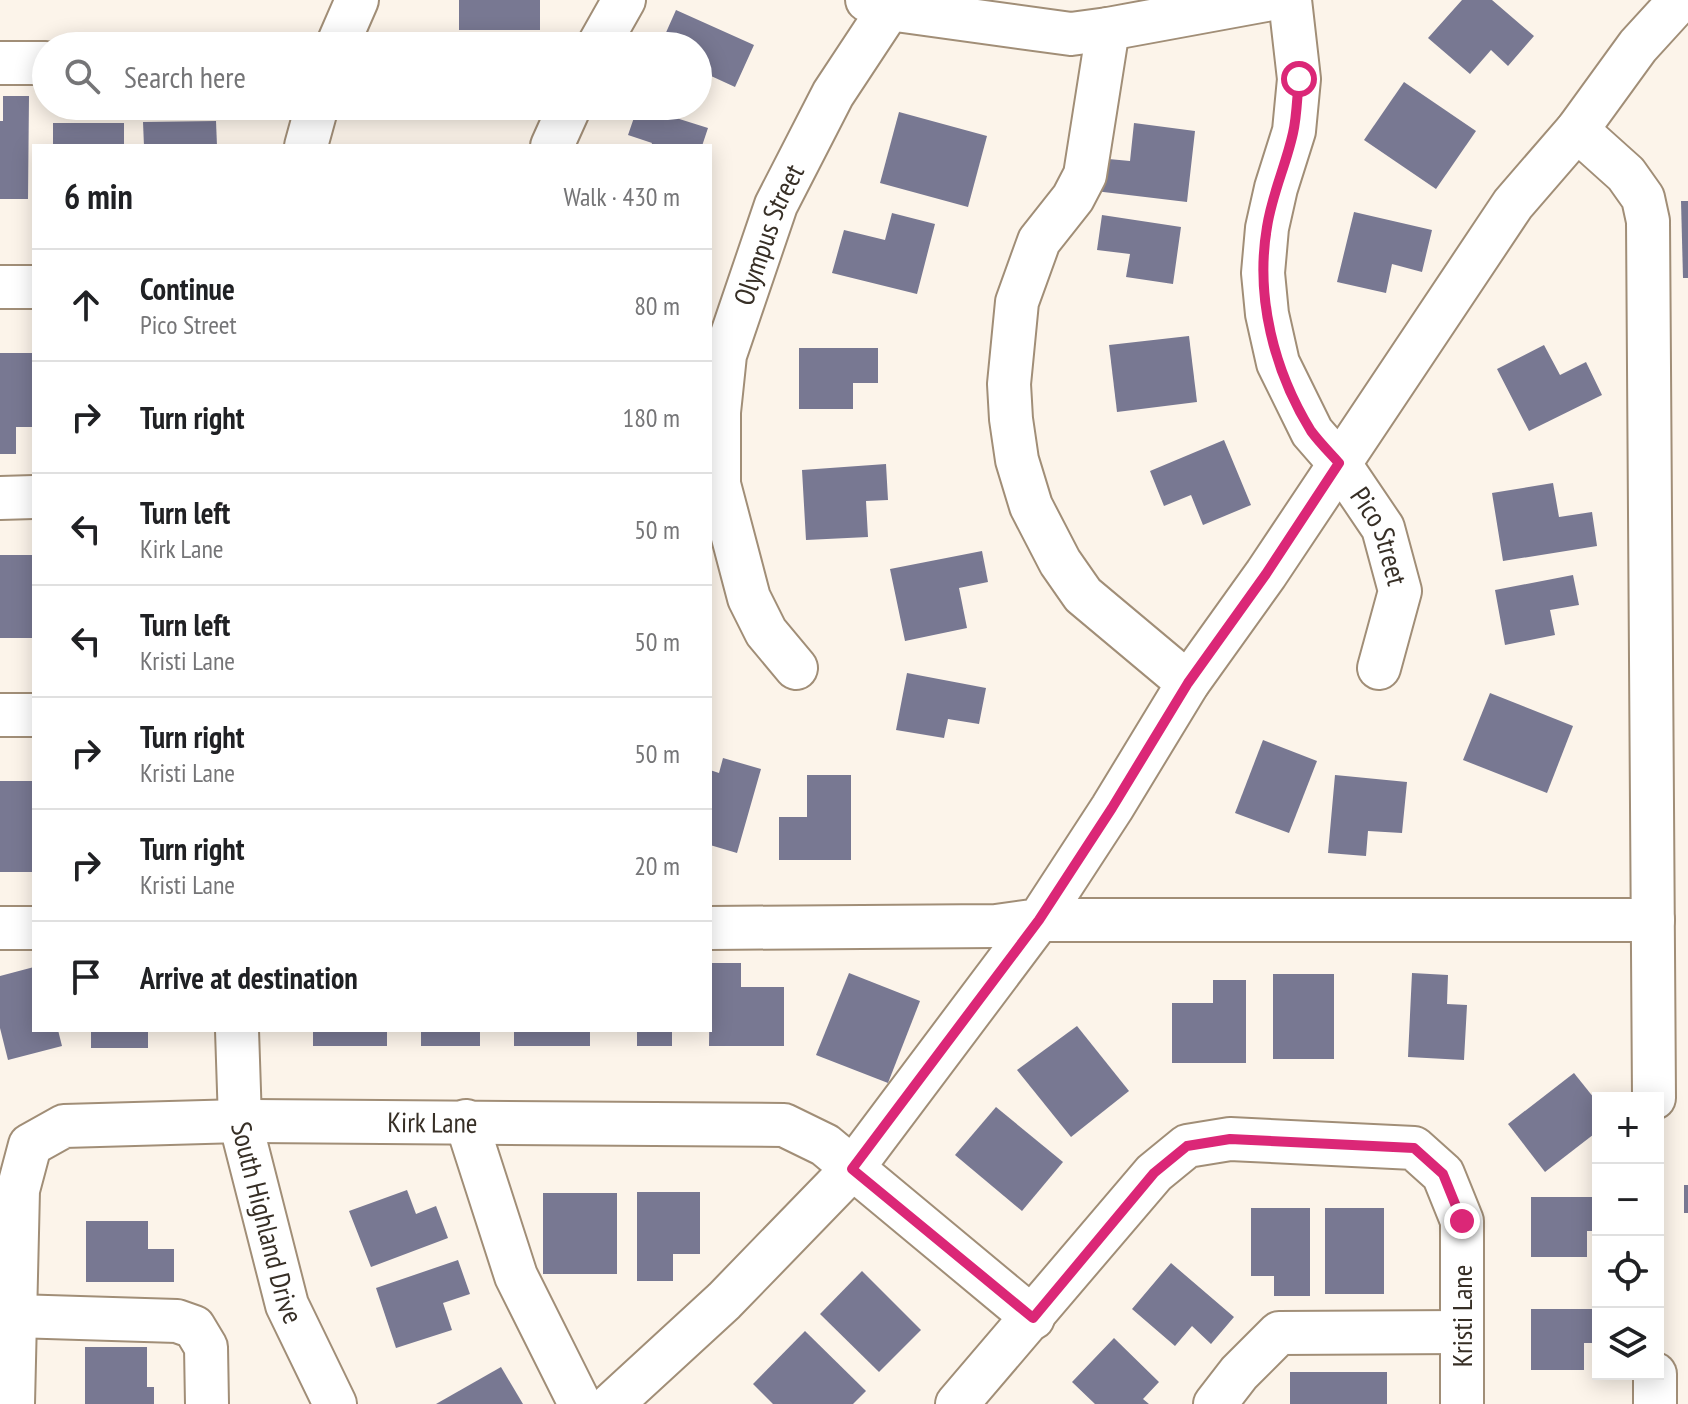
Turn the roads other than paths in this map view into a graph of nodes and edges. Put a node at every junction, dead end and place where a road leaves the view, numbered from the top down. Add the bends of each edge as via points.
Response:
1 (357, 0) edge
2 (624, 0) edge
3 (1680, 0) edge
4 (1268, 1) edge
5 (883, 3) edge
6 (1108, 29) junction
7 (343, 32) edge
8 (606, 32) edge
9 (0, 63) edge
10 (32, 63) edge
11 (313, 120) edge
12 (564, 120) edge
13 (1577, 130) junction
14 (307, 144) edge
15 (553, 144) edge
16 (0, 287) edge
17 (32, 287) edge
18 (1339, 463) junction
19 (32, 497) edge
20 (0, 498) edge
21 (796, 668) dead end
22 (1379, 668) dead end
23 (1188, 683) junction
24 (0, 715) edge
25 (32, 715) edge
26 (1039, 920) junction
27 (1653, 920) junction
28 (0, 928) edge
29 (32, 928) edge
30 (712, 928) edge
31 (237, 1032) edge
32 (1654, 1092) edge
33 (240, 1121) junction
34 (466, 1121) junction
35 (852, 1169) junction
36 (15, 1316) junction
37 (1033, 1318) junction
38 (1461, 1332) junction
39 (1655, 1380) edge
40 (13, 1404) edge
41 (207, 1404) edge
42 (335, 1404) edge
43 (580, 1404) edge
44 (612, 1404) edge
45 (957, 1404) edge
46 (1215, 1404) edge
47 (1462, 1404) edge
48 (1655, 1404) edge

1 - 7 street
2 - 8 street
3 - 13 street via 1638,46
4 - 6 street
4 - 18 street, Pico Street via 1299,79 1294,131 1267,228 1267,314 1278,363 1312,432
5 - 6 street via 1071,34
5 - 21 street, Olympus Street via 776,205 725,355 719,484 749,598 766,632
6 - 23 street via 1085,175 1039,241 1017,302 1011,419 1031,506 1060,562 1083,595
9 - 10 street
11 - 14 street
12 - 15 street
13 - 18 street via 1513,204
13 - 27 street via 1626,174 1643,198 1648,221
16 - 17 street
18 - 22 street, Pico Street via 1383,528 1400,591
18 - 23 street
19 - 20 street
23 - 26 street
24 - 25 street
26 - 27 street
26 - 30 street via 996,926
26 - 35 street
27 - 32 street
28 - 29 street
31 - 33 street, South Highland Drive
33 - 34 street, Kirk Lane
33 - 36 street, Kirk Lane via 64,1126 30,1145 18,1190
33 - 42 street, South Highland Drive via 287,1305
34 - 35 street, Kirk Lane via 784,1125 825,1145
34 - 43 street via 516,1276
35 - 37 street, Kirk Lane
35 - 44 street via 724,1301
36 - 40 street, Kirk Lane
36 - 41 street via 177,1321 194,1327 206,1347
37 - 38 street, Kristi Lane via 1154,1173 1187,1146 1230,1139 1414,1148 1443,1174 1462,1221
37 - 45 street, Kristi Lane
38 - 46 street via 1279,1333
38 - 47 street, Kristi Lane
39 - 48 street

